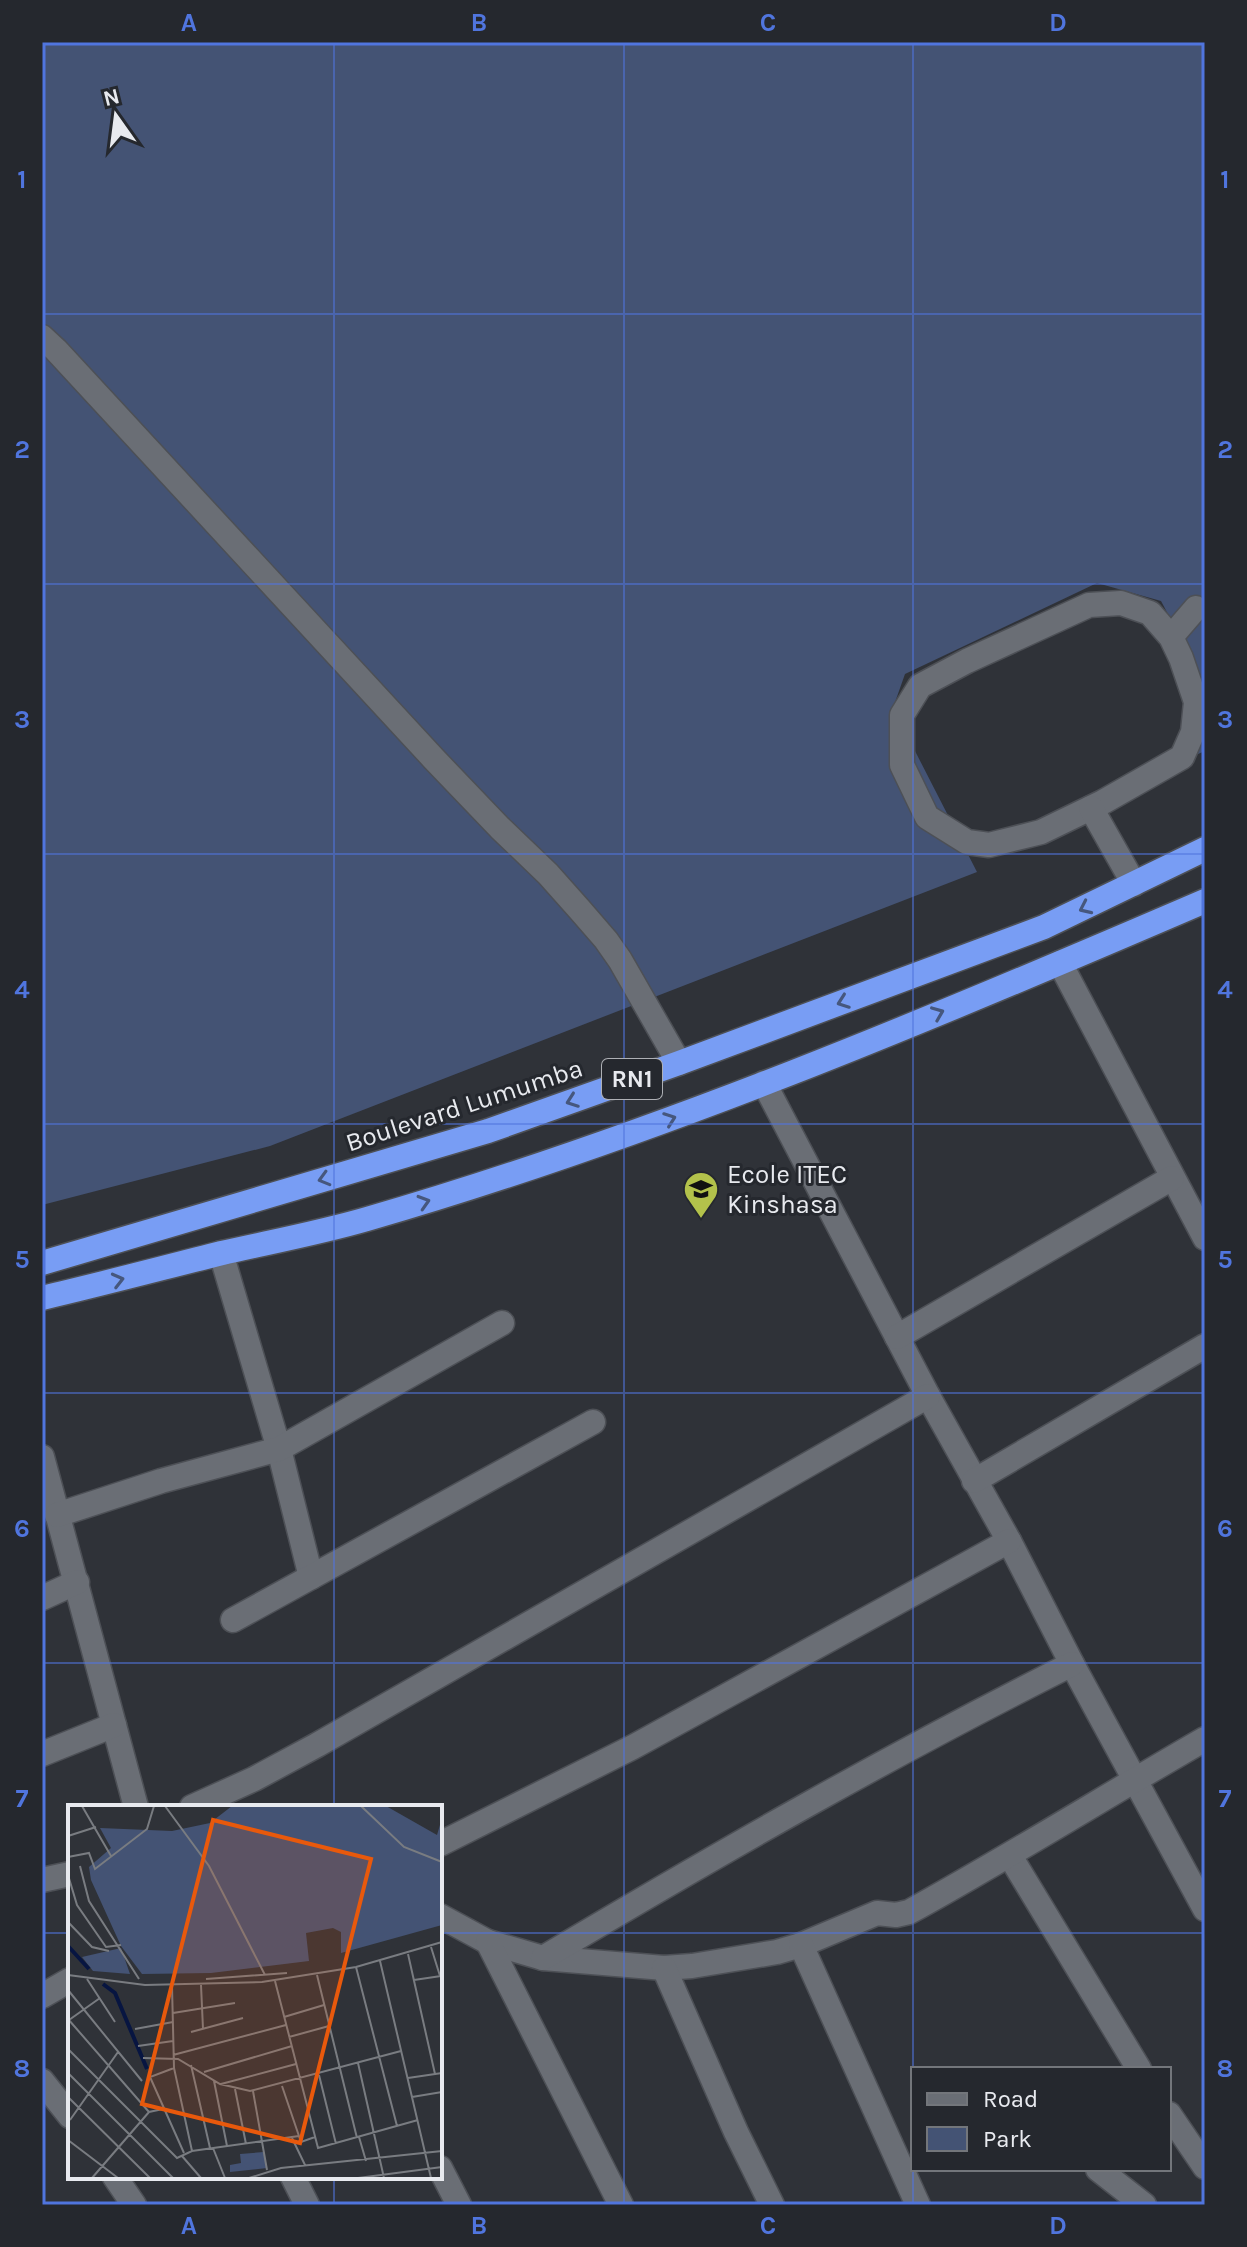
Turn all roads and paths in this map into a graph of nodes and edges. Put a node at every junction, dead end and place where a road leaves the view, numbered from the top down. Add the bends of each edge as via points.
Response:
1 (42, 337) edge
2 (1196, 608) dead end
3 (1171, 637) junction
4 (1091, 808) junction
5 (1205, 849) edge
6 (1134, 884) junction
7 (1205, 901) edge
8 (1060, 963) junction
9 (679, 1063) junction
10 (764, 1083) junction
11 (1172, 1178) junction
12 (1205, 1238) edge
13 (221, 1253) junction
14 (42, 1263) edge
15 (42, 1298) edge
16 (502, 1323) dead end
17 (897, 1337) junction
18 (1205, 1346) edge
19 (928, 1396) junction
20 (593, 1422) dead end
21 (279, 1449) junction
22 (42, 1457) edge
23 (974, 1481) junction
24 (57, 1515) junction
25 (1009, 1541) junction
26 (311, 1577) junction
27 (77, 1582) junction
28 (42, 1598) edge
29 (233, 1620) dead end
30 (1072, 1664) junction
31 (114, 1725) junction
32 (1205, 1739) edge
33 (42, 1754) edge
34 (1135, 1780) junction
35 (135, 1805) edge
36 (196, 1805) edge
37 (442, 1843) edge
38 (1010, 1856) junction
39 (68, 1874) edge
40 (42, 1880) edge
41 (1205, 1909) edge
42 (442, 1917) edge
43 (488, 1942) junction
44 (801, 1945) junction
45 (543, 1958) junction
46 (664, 1968) junction
47 (68, 1981) edge
48 (42, 1996) edge
49 (1138, 2067) edge
50 (42, 2081) edge
51 (68, 2114) edge
52 (1171, 2117) edge
53 (1205, 2167) edge
54 (1101, 2171) edge
55 (442, 2172) edge
56 (116, 2179) edge
57 (294, 2179) edge
58 (134, 2205) edge
59 (307, 2205) edge
60 (459, 2205) edge
61 (621, 2205) edge
62 (772, 2205) edge
63 (918, 2205) edge
64 (1144, 2205) edge

1 - 9 street via 580,910 620,960
2 - 3 street
3 - 4 street via 1196,702 1193,732 1182,757
3 - 4 street via 1150,613 1121,603 1089,605 920,686 902,715 902,765 927,817 967,842 989,845 1041,832
4 - 6 street
5 - 6 highway, Boulevard Lumumba / RN1
6 -> 9 highway, Boulevard Lumumba / RN1 via 1044,927
7 - 8 highway, RN1
10 -> 8 highway, RN1
8 - 11 street
9 -> 14 highway, Boulevard Lumumba / RN1 via 488,1131
13 -> 10 highway, RN1 via 364,1220 486,1183
10 - 17 street
11 - 12 street
11 - 17 street
15 -> 13 highway, RN1
13 - 21 street
16 - 21 street
17 - 19 street
18 - 23 street
19 - 23 street
19 - 36 street via 317,1745
20 - 26 street
21 - 24 street
21 - 26 street
22 - 24 street
23 - 25 street
24 - 27 street
25 - 30 street
25 - 37 street via 633,1747
26 - 29 street
27 - 28 street
27 - 31 street
30 - 34 street
30 - 45 street via 797,1811
31 - 33 street
31 - 35 street
32 - 34 street
34 - 38 street
34 - 41 street
38 - 44 street via 909,1912 877,1913
38 - 49 street
39 - 40 street
42 - 43 street
43 - 45 street
43 - 61 street
44 - 46 street via 744,1959
44 - 63 street
45 - 46 street
46 - 62 street
47 - 48 street
50 - 51 street
52 - 53 street
54 - 64 street
55 - 60 street
56 - 58 street
57 - 59 street

